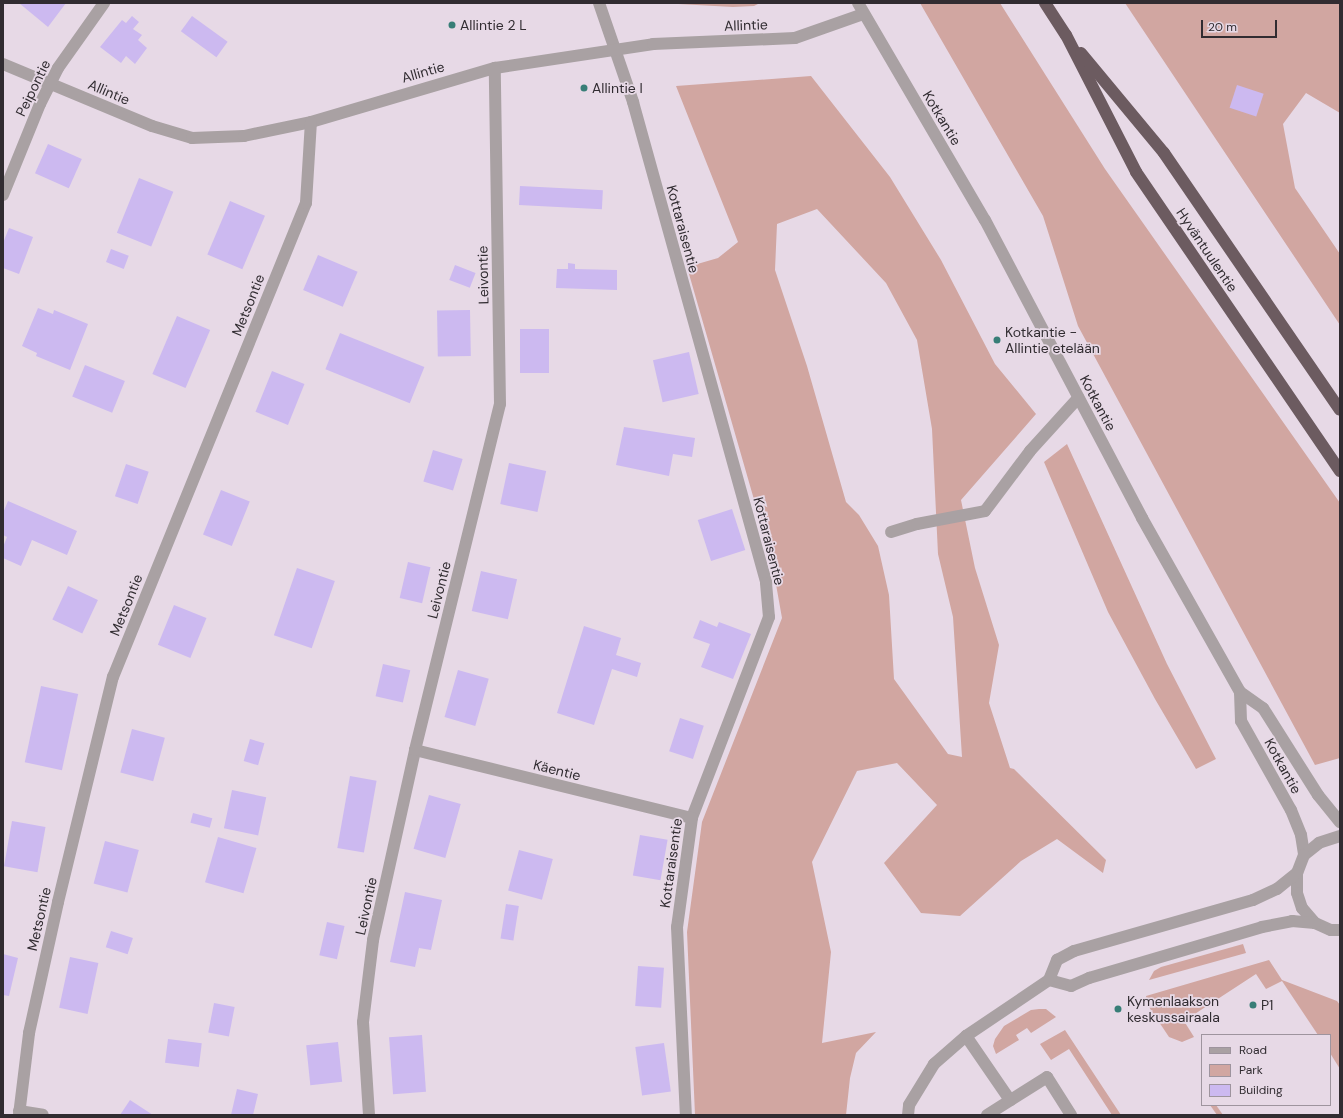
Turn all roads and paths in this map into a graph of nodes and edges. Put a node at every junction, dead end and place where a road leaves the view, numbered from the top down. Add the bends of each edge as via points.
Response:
1 (104, 3) edge
2 (599, 3) edge
3 (858, 3) edge
4 (1045, 3) edge
5 (864, 14) junction
6 (1066, 35) junction
7 (615, 49) junction
8 (3, 64) edge
9 (494, 68) junction
10 (50, 83) junction
11 (311, 122) junction
12 (3, 195) edge
13 (1078, 398) junction
14 (1340, 410) edge
15 (1340, 471) edge
16 (891, 532) dead end
17 (1240, 692) junction
18 (415, 750) junction
19 (692, 818) junction
20 (1340, 822) edge
21 (1340, 836) edge
22 (1304, 855) junction
23 (1297, 873) junction
24 (1315, 923) junction
25 (1335, 930) edge
26 (1340, 938) edge
27 (1049, 980) junction
28 (966, 1036) junction
29 (1010, 1100) junction
30 (19, 1113) edge
31 (44, 1115) edge
32 (369, 1115) edge
33 (686, 1115) edge
34 (908, 1115) edge
35 (987, 1115) edge
36 (1072, 1115) edge

1 - 10 street, Peipontie via 78,37
2 - 7 street, Kottaraisentie
3 - 5 street, Kotkantie
4 - 6 highway, Hyväntuulentie
5 - 7 street, Allintie via 795,38 653,44
5 - 13 street, Kotkantie via 985,220
6 - 14 highway, Hyväntuulentie via 1164,153
6 - 15 highway, Hyväntuulentie via 1136,172
7 - 9 street, Allintie
7 - 19 street, Kottaraisentie via 633,102 766,583 769,616
8 - 10 street, Allintie
9 - 11 street, Allintie
9 - 18 street, Leivontie via 500,404
10 - 11 street, Allintie via 152,126 192,138 244,136
10 - 12 street, Peipontie
11 - 30 street, Metsontie via 306,203 113,677 34,1010
13 - 16 street via 1030,451 985,511 917,524
13 - 17 street, Kotkantie
17 - 20 street, Kotkantie via 1263,708 1318,795
17 - 22 street, Kotkantie via 1241,721 1291,810
18 - 19 street, Käentie
18 - 32 street, Leivontie via 372,948 363,1022
19 - 33 street, Kottaraisentie via 677,927
21 - 22 street via 1320,843
22 - 23 street
23 - 24 street via 1297,893 1302,908
23 - 27 street via 1277,889 1253,900 1074,951 1057,960
24 - 25 street
24 - 27 street via 1292,921 1262,927 1089,978 1071,986
25 - 26 street
27 - 28 street
28 - 29 street
28 - 34 street via 934,1064 909,1105
29 - 35 street
29 - 36 street via 1047,1077
30 - 31 street

